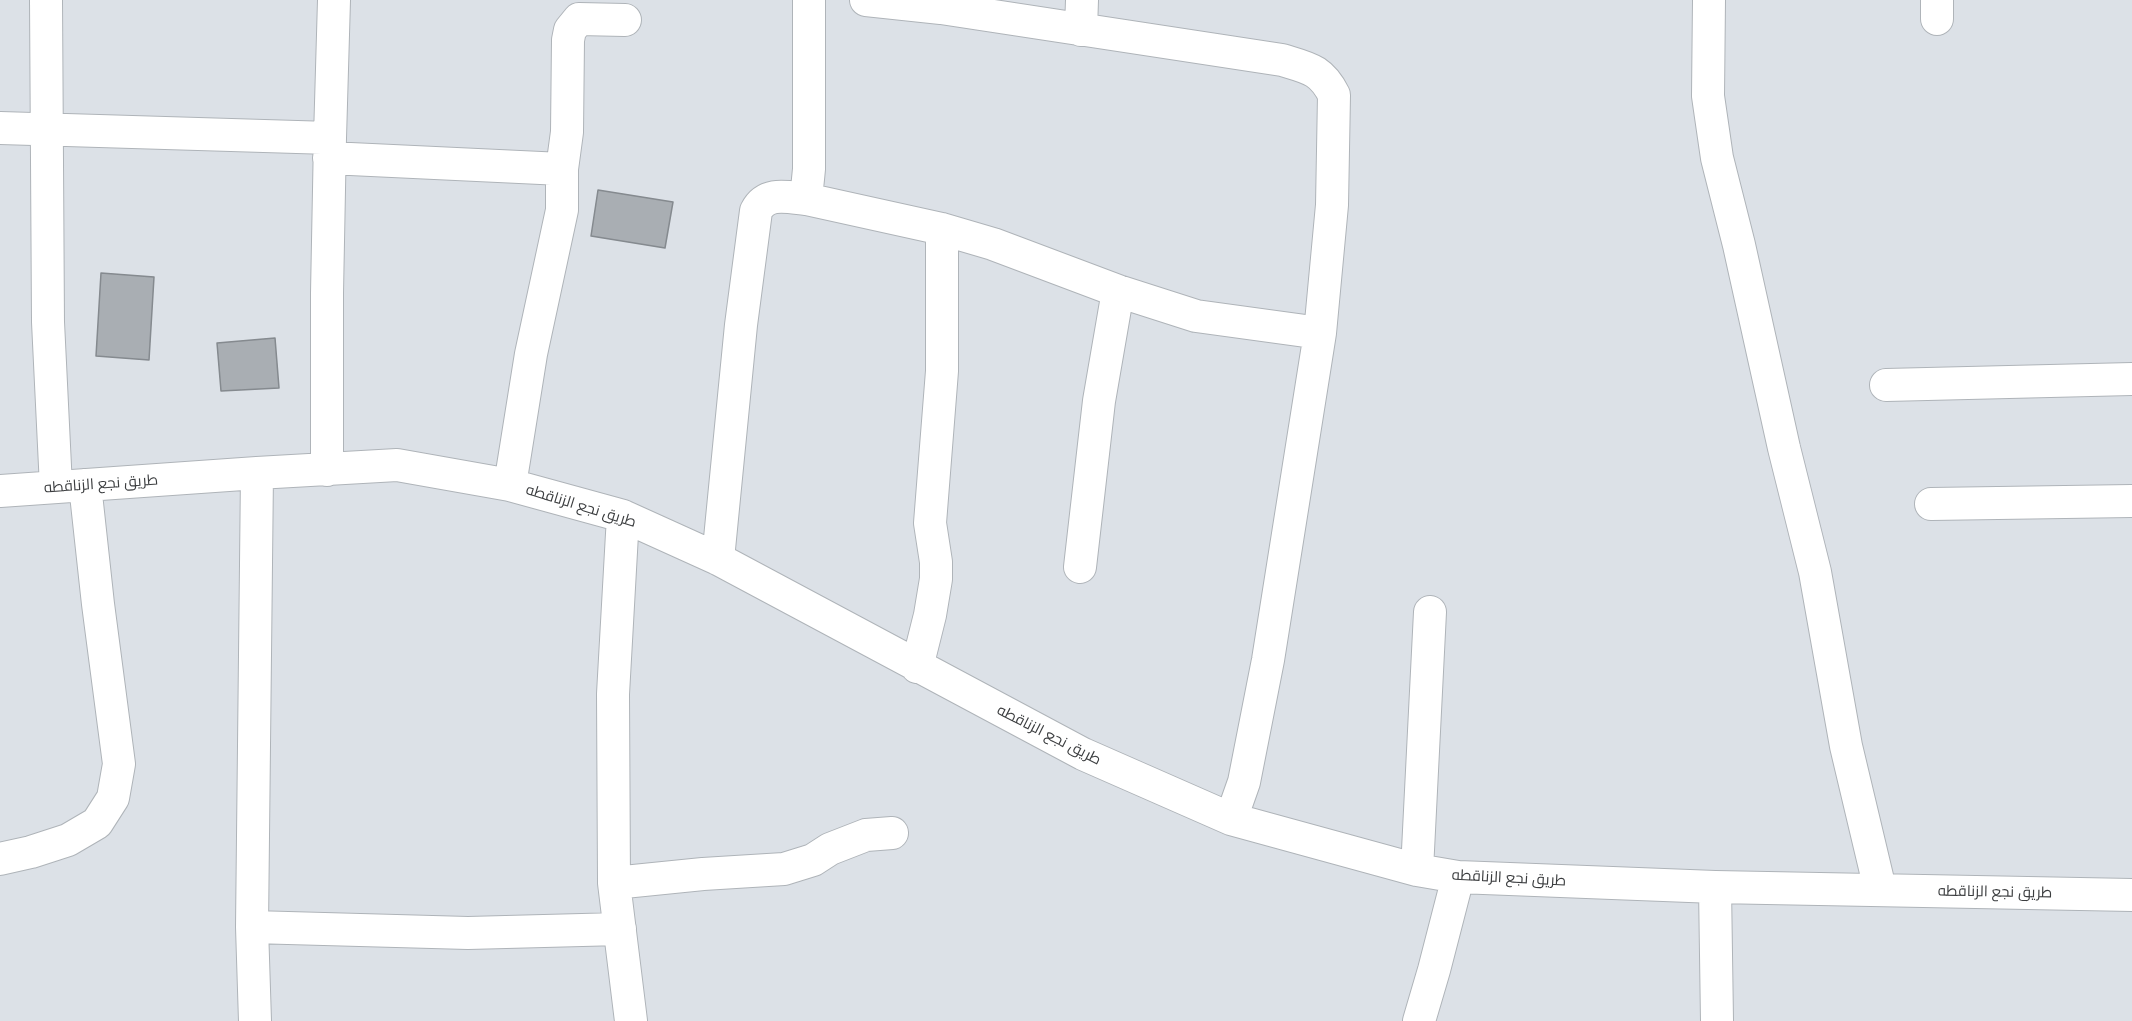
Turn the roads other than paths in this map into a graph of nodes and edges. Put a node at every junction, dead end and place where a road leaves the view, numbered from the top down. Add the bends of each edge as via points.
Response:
1 (46, 0) edge
2 (334, 0) edge
3 (809, 0) edge
4 (866, 0) edge
5 (1709, 0) edge
6 (1081, 15) edge
7 (625, 20) dead end
8 (0, 128) edge
9 (48, 129) junction
10 (330, 148) junction
11 (562, 169) junction
12 (806, 199) junction
13 (942, 229) junction
14 (1118, 291) junction
15 (1320, 333) junction
16 (2132, 379) edge
17 (1886, 385) dead end
18 (327, 470) junction
19 (256, 473) junction
20 (510, 485) junction
21 (71, 486) junction
22 (0, 491) edge
23 (2132, 501) edge
24 (1931, 504) dead end
25 (623, 516) junction
26 (718, 559) junction
27 (1080, 567) dead end
28 (1430, 612) dead end
29 (918, 667) junction
30 (1231, 819) junction
31 (892, 833) dead end
32 (0, 859) edge
33 (1417, 870) junction
34 (1458, 877) junction
35 (614, 883) junction
36 (1715, 887) junction
37 (1880, 889) junction
38 (2132, 895) edge
39 (252, 927) junction
40 (620, 929) junction
41 (255, 1021) edge
42 (631, 1021) edge
43 (1419, 1021) edge
44 (1717, 1021) edge

1 - 9 street
2 - 10 street
3 - 12 street
4 - 6 street
5 - 37 street via 1708,96 1717,158 1815,572 1846,746
6 - 15 street via 1282,60 1311,69 1326,80 1334,95 1332,194
7 - 11 street via 579,19 570,30
8 - 9 street
9 - 10 street via 291,138
9 - 21 street via 48,322
10 - 11 street
10 - 18 street
11 - 20 street via 562,210 531,354
12 - 13 street
12 - 26 street via 776,195 766,199 756,211
13 - 14 street
13 - 29 street via 942,371 930,523 936,579
14 - 15 street via 1196,316
14 - 27 street via 1099,401
15 - 30 street via 1268,660 1244,782
16 - 17 street
18 - 19 street, طريق نجع الزناقطه
18 - 20 street, طريق نجع الزناقطه via 397,465
19 - 21 street, طريق نجع الزناقطه
19 - 39 street
20 - 25 street, طريق نجع الزناقطه
21 - 22 street, طريق نجع الزناقطه
21 - 32 street via 98,604 119,764 113,798 97,823 68,840
23 - 24 street
25 - 26 street, طريق نجع الزناقطه
25 - 35 street via 613,694
26 - 29 street, طريق نجع الزناقطه
28 - 33 street
29 - 30 street, طريق نجع الزناقطه via 1083,754
30 - 33 street, طريق نجع الزناقطه
31 - 35 street via 866,835 813,860 784,868
33 - 34 street, طريق نجع الزناقطه
34 - 36 street, طريق نجع الزناقطه
34 - 43 street
35 - 40 street
36 - 37 street, طريق نجع الزناقطه
36 - 44 street
37 - 38 street, طريق نجع الزناقطه
39 - 40 street via 468,933
39 - 41 street
40 - 42 street

